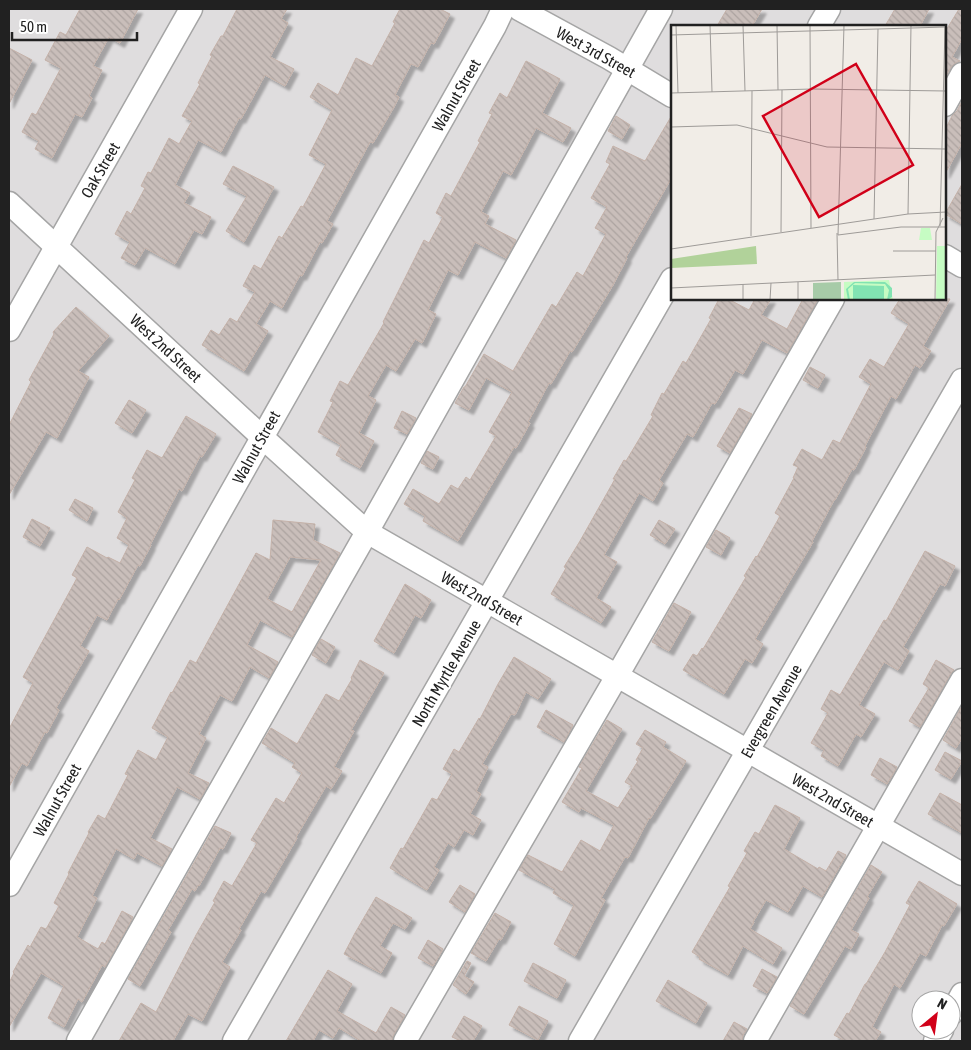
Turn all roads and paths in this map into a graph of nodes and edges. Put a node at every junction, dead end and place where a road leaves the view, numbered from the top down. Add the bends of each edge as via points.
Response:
1 (191, 9) edge
2 (503, 9) edge
3 (519, 9) edge
4 (662, 9) edge
5 (829, 9) edge
6 (820, 25) edge
7 (627, 69) junction
8 (962, 74) edge
9 (671, 95) edge
10 (946, 103) edge
11 (9, 203) edge
12 (56, 247) junction
13 (946, 257) edge
14 (962, 266) edge
15 (671, 281) edge
16 (832, 300) edge
17 (9, 330) edge
18 (962, 380) edge
19 (262, 437) junction
20 (367, 532) junction
21 (487, 601) junction
22 (617, 676) junction
23 (962, 680) edge
24 (748, 751) junction
25 (878, 826) junction
26 (962, 874) edge
27 (9, 885) edge
28 (78, 1041) edge
29 (234, 1041) edge
30 (405, 1041) edge
31 (580, 1041) edge
32 (755, 1041) edge

1 - 12 street, Oak Street
2 - 19 street, Walnut Street
3 - 7 street, West 3rd Street
4 - 7 street
5 - 6 street
7 - 9 street, West 3rd Street
7 - 20 street
8 - 10 street
11 - 12 street, West 2nd Street
12 - 17 street, Oak Street
12 - 19 street, West 2nd Street
13 - 14 street
15 - 21 street, North Myrtle Avenue
16 - 22 street
18 - 24 street, Evergreen Avenue
19 - 20 street, West 2nd Street
19 - 27 street, Walnut Street
20 - 21 street, West 2nd Street
20 - 28 street
21 - 22 street, West 2nd Street
21 - 29 street, North Myrtle Avenue
22 - 24 street, West 2nd Street
22 - 30 street
23 - 25 street
24 - 25 street, West 2nd Street
24 - 31 street, Evergreen Avenue
25 - 26 street, West 2nd Street
25 - 32 street

